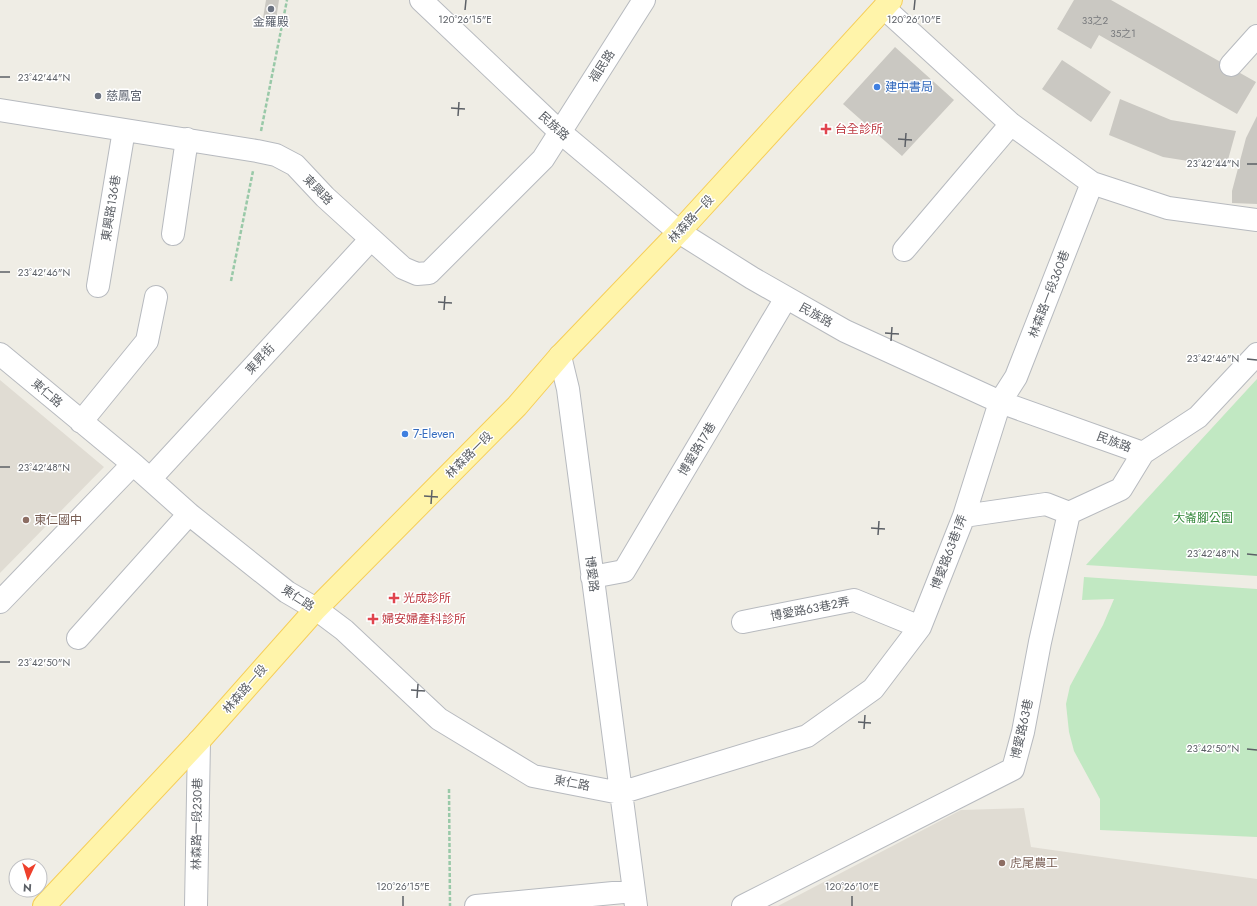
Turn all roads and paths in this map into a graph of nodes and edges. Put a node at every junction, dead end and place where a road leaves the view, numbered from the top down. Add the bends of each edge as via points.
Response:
1 (421, 0) edge
2 (644, 0) edge
3 (887, 4) edge
4 (1257, 36) edge
5 (1231, 65) dead end
6 (0, 110) edge
7 (1011, 124) junction
8 (124, 130) junction
9 (560, 132) junction
10 (187, 139) junction
11 (1092, 183) junction
12 (1257, 220) edge
13 (679, 232) junction
14 (173, 234) dead end
15 (371, 239) junction
16 (904, 250) dead end
17 (98, 286) dead end
18 (156, 297) dead end
19 (786, 298) junction
20 (0, 354) edge
21 (1257, 354) edge
22 (560, 356) junction
23 (1000, 402) junction
24 (81, 422) junction
25 (1143, 453) junction
26 (133, 464) junction
27 (150, 479) junction
28 (1069, 512) junction
29 (189, 514) junction
30 (964, 516) junction
31 (592, 577) junction
32 (0, 602) edge
33 (316, 609) junction
34 (743, 622) dead end
35 (920, 627) junction
36 (78, 638) dead end
37 (199, 741) junction
38 (449, 789) dead end
39 (620, 793) junction
40 (635, 899) edge
41 (44, 906) edge
42 (196, 906) edge
43 (450, 906) edge
44 (476, 906) edge
45 (743, 906) edge

1 - 9 street, 民族路
2 - 9 street, 福民路
3 - 7 street
3 - 13 main road, 林森路一段
4 - 5 street
6 - 8 street, 東興路
7 - 11 street
7 - 16 street
8 - 10 street, 東興路
8 - 17 street, 東興路136巷
9 - 13 street, 民族路
9 - 15 street, 東興路 via 544,159 428,273 418,274 403,268
10 - 14 street
10 - 15 street, 東興路 via 257,151 295,164 325,198
11 - 12 street via 1168,208
11 - 23 street, 林森路一段360巷 via 1016,377
13 - 19 street, 民族路
13 - 22 main road, 林森路一段
15 - 27 street, 東昇街
18 - 24 street via 147,341
19 - 23 street, 民族路 via 845,332
19 - 31 street, 博愛路17巷 via 624,571
20 - 24 street, 東仁路
21 - 25 street, 民族路 via 1198,417
22 - 31 street, 博愛路 via 568,389
22 - 33 main road, 林森路一段 via 518,406
23 - 25 street, 民族路
23 - 30 street, 博愛路63巷1弄
24 - 26 street, 東仁路
25 - 28 street via 1121,489
26 - 27 street, 東仁路
26 - 32 street
27 - 29 street, 東仁路
28 - 30 street via 1046,504
28 - 45 street, 博愛路63巷 via 1013,769
29 - 33 street, 東仁路 via 287,592
29 - 36 street
30 - 35 street, 博愛路63巷1弄
31 - 39 street, 博愛路
33 - 37 main road, 林森路一段
33 - 39 street, 東仁路 via 344,630 439,720 533,776
34 - 35 street, 博愛路63巷2弄 via 854,600
35 - 39 street, 博愛路63巷1弄 via 873,689 807,736
37 - 41 main road, 林森路一段
37 - 42 street, 林森路一段230巷
38 - 43 path
39 - 40 street, 博愛路
40 - 44 street

